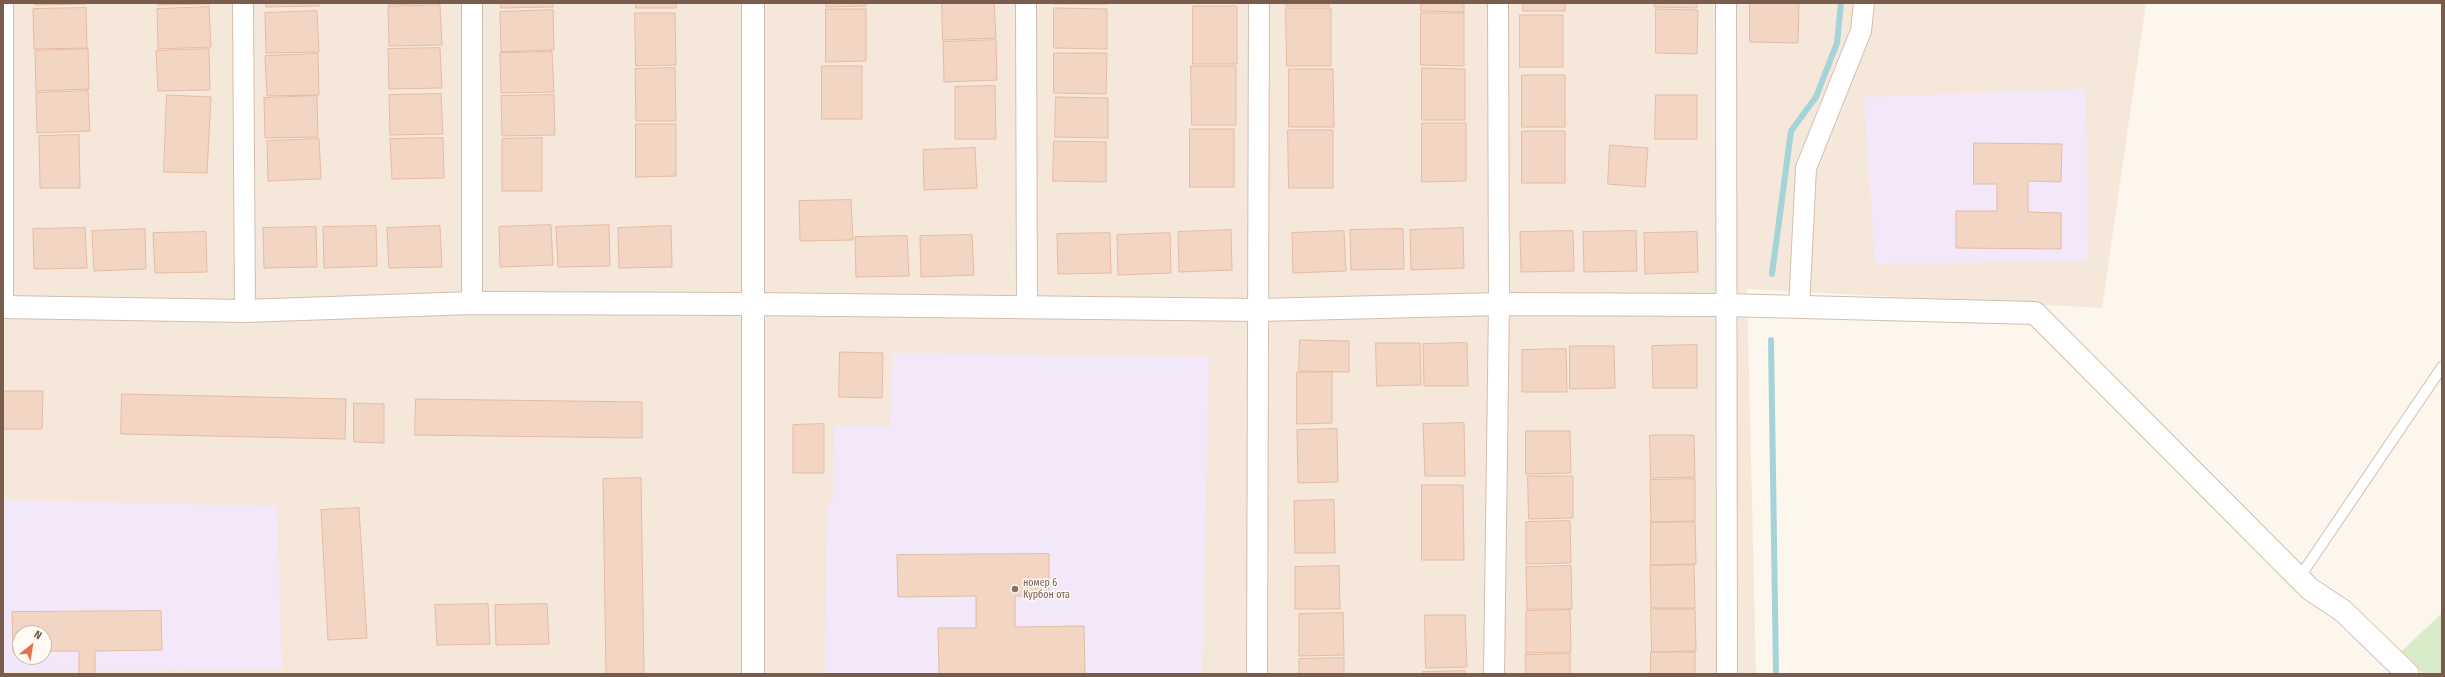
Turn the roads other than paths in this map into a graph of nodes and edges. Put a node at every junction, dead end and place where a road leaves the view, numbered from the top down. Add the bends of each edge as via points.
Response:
1 (3, 3) edge
2 (242, 3) edge
3 (472, 3) edge
4 (753, 3) edge
5 (1026, 3) edge
6 (1259, 3) edge
7 (1498, 3) edge
8 (1726, 3) edge
9 (1864, 3) edge
10 (472, 303) junction
11 (753, 304) junction
12 (1499, 304) junction
13 (1725, 305) junction
14 (3, 307) edge
15 (1799, 307) junction
16 (1028, 308) junction
17 (1260, 310) junction
18 (245, 311) junction
19 (2442, 367) edge
20 (2299, 578) junction
21 (753, 674) edge
22 (1257, 674) edge
23 (1494, 674) edge
24 (1727, 674) edge
25 (2408, 674) edge

1 - 14 street
2 - 18 street
3 - 10 street
4 - 11 street
5 - 16 street
6 - 17 street
7 - 12 street
8 - 13 street
9 - 15 street via 1861,31 1806,168
10 - 11 street
10 - 18 street
11 - 16 street
11 - 21 street
12 - 13 street
12 - 17 street
12 - 23 street
13 - 15 street
13 - 24 street
14 - 18 street
15 - 20 street via 2035,313
16 - 17 street
17 - 22 street
19 - 20 lane
20 - 25 street via 2310,589 2343,611

